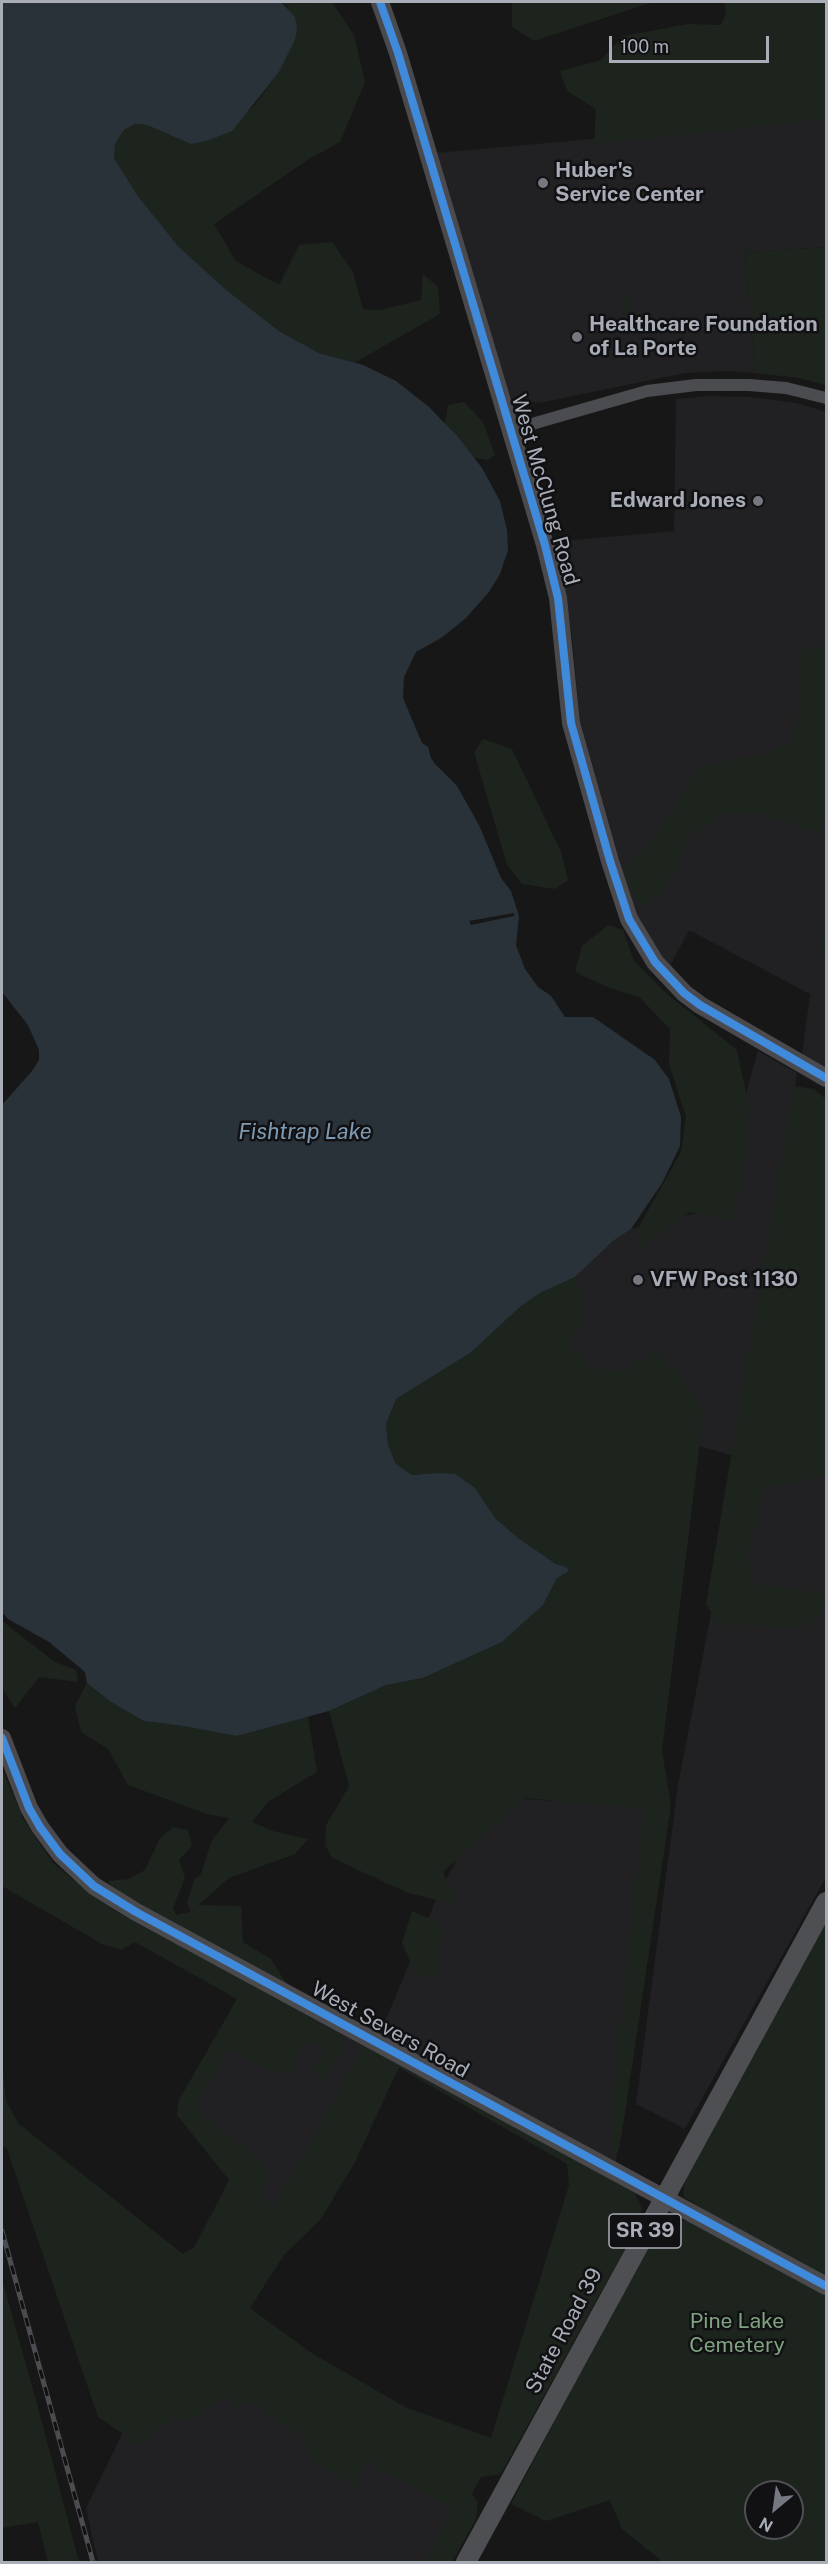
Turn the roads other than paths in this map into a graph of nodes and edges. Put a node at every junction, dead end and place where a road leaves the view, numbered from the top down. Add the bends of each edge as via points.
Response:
1 (380, 2) edge
2 (826, 398) edge
3 (511, 430) junction
4 (826, 1078) edge
5 (2, 1738) edge
6 (826, 1902) edge
7 (663, 2199) junction
8 (826, 2286) edge
9 (466, 2562) edge

1 - 3 street, West McClung Road
2 - 3 street via 776,387 696,385 647,391
3 - 4 street, West McClung Road via 553,575 571,723 629,919 655,962 684,993
5 - 7 street, West Severs Road via 40,1827 60,1854 94,1886
6 - 7 main road, State Road 39 / SR 39
7 - 8 street, West Severs Road
7 - 9 main road, State Road 39 / SR 39

